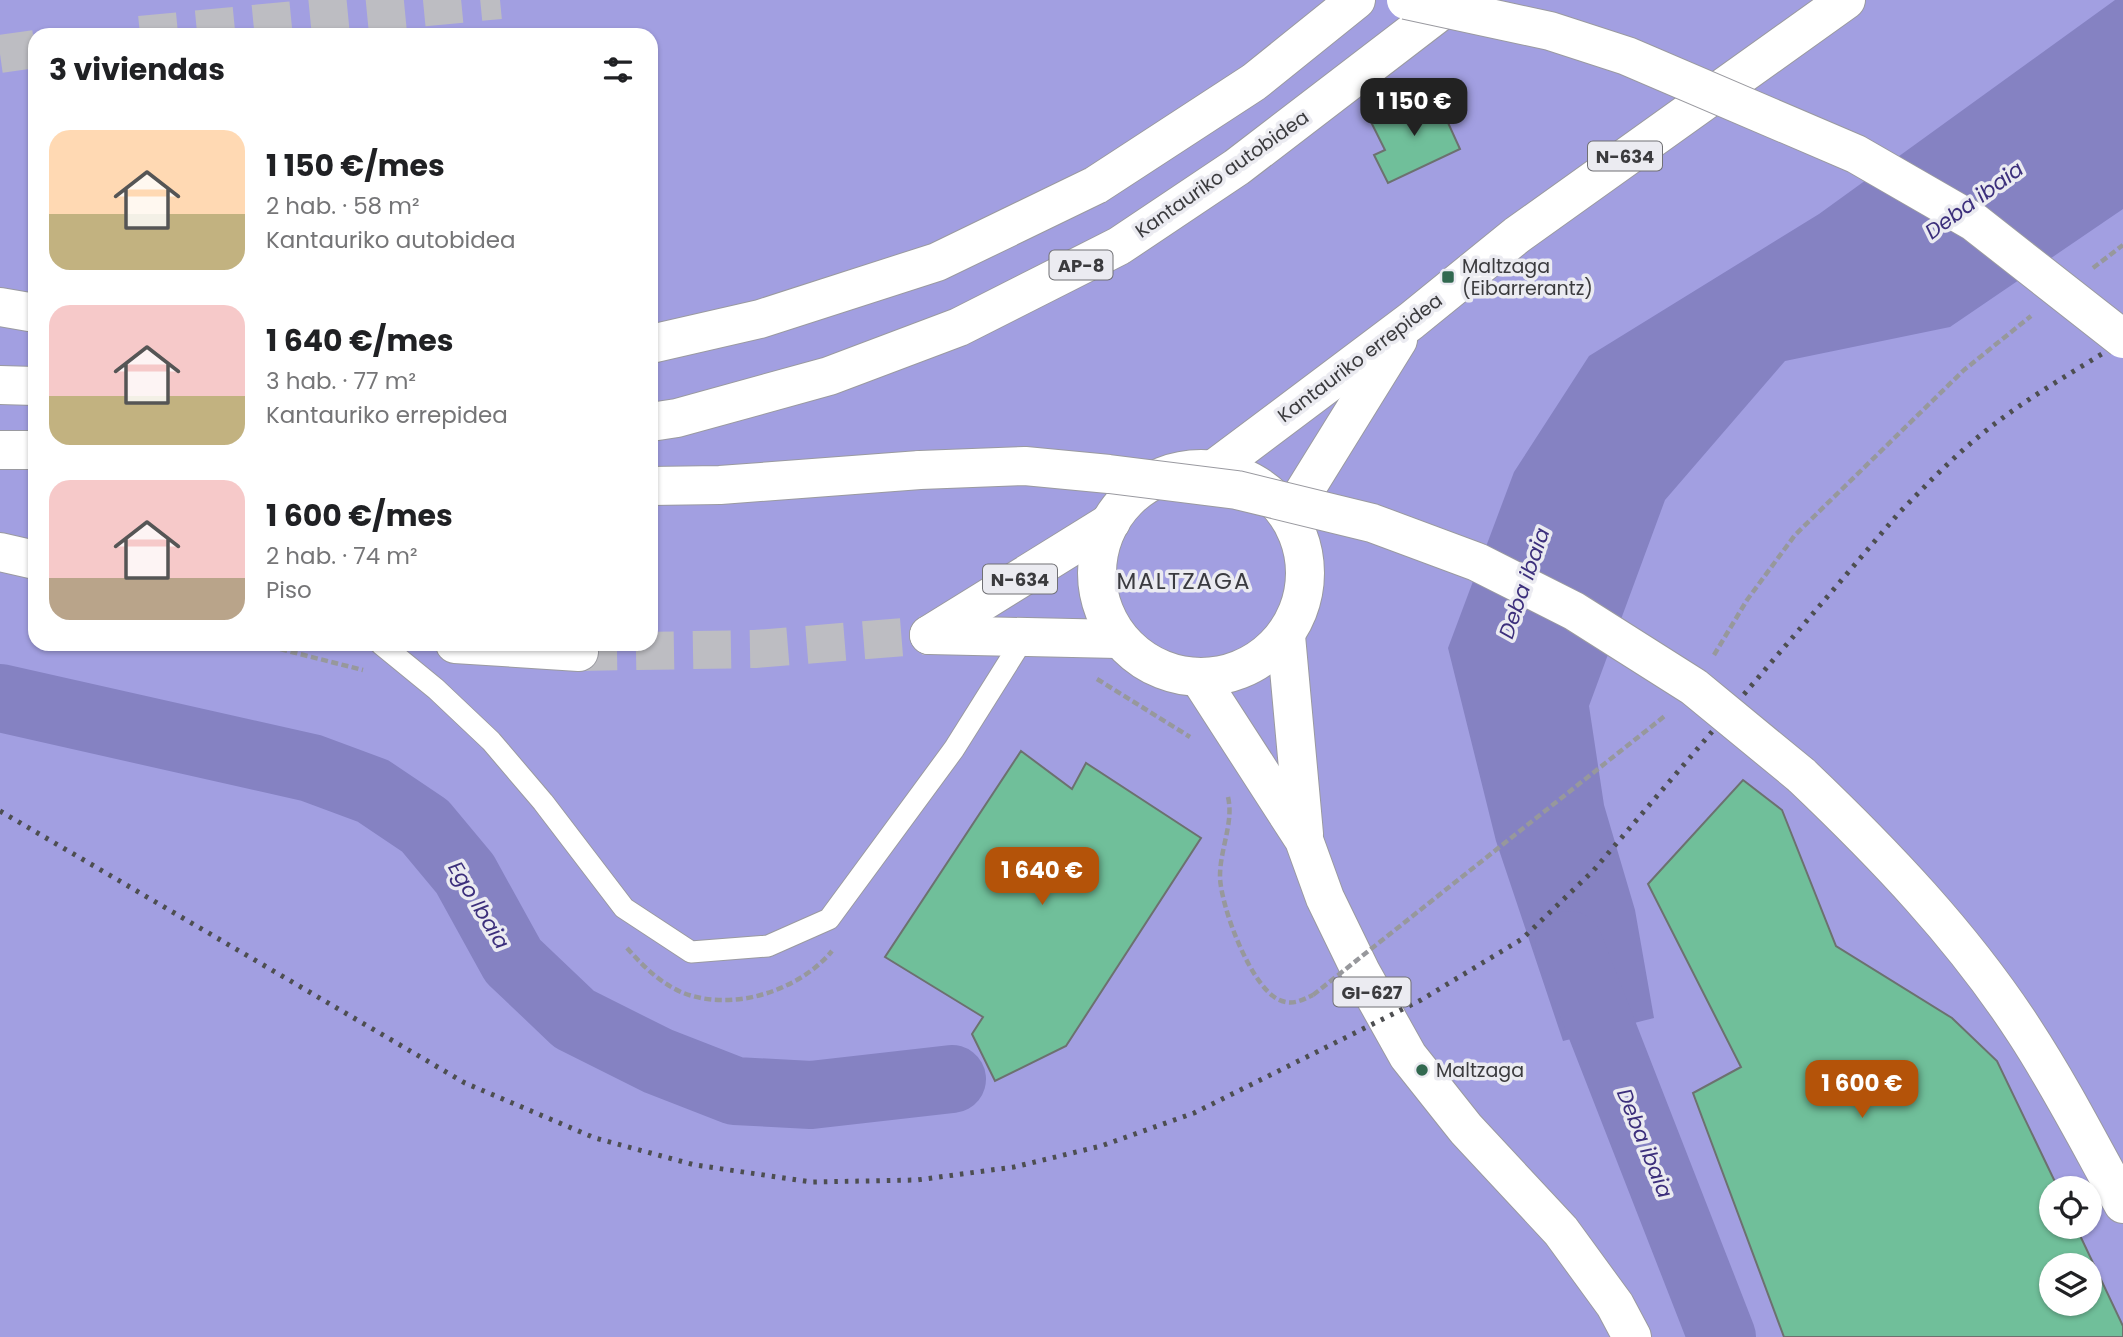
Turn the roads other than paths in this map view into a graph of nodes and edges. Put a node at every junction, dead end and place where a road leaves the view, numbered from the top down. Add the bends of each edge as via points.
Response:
1 (1356, 0) edge
2 (1406, 0) edge
3 (1455, 0) edge
4 (1846, 0) edge
5 (0, 307) edge
6 (28, 312) edge
7 (1410, 321) junction
8 (2123, 339) edge
9 (658, 342) edge
10 (0, 385) edge
11 (28, 386) edge
12 (658, 421) edge
13 (0, 450) edge
14 (28, 450) edge
15 (1214, 469) junction
16 (658, 486) edge
17 (1289, 516) junction
18 (1111, 522) junction
19 (0, 552) edge
20 (28, 558) edge
21 (1025, 636) junction
22 (1286, 636) junction
23 (1118, 639) junction
24 (390, 651) edge
25 (564, 651) edge
26 (579, 652) tunnel mouth
27 (1200, 679) junction
28 (1304, 840) junction
29 (2123, 1204) edge
30 (1632, 1337) edge

1 - 9 main road via 1254,82 1096,185 937,262 760,319
2 - 8 main road, bridge via 1550,32 1627,55 1856,153 1974,222
3 - 12 main road, Kantauriko autobidea / AP-8 via 1237,167 1119,246 959,327 829,376
4 - 7 main road, Kantauriko errepidea / N-634 via 1528,228
5 - 6 main road
7 - 15 main road, Kantauriko errepidea / N-634
7 - 17 main road, N-634
10 - 11 main road
13 - 14 main road
15 - 17 main road, N-634 via 1259,486
15 - 18 main road, N-634 via 1183,469 1149,482 1118,508
16 - 29 main road, bridge via 1026,466 1237,490 1372,523 1477,562 1574,611 1694,687 1801,775 1889,860 2024,1031
17 - 22 main road, N-634 via 1301,541 1307,577 1302,603
18 - 21 main road, N-634 via 929,635
18 - 23 main road, N-634 via 1098,548 1098,597
19 - 20 main road
21 - 23 main road, N-634
21 - 24 lane via 954,749 829,919 768,946 691,952 624,908 491,741
22 - 27 main road, N-634 via 1246,669
22 - 28 main road, GI-627
23 - 27 main road, N-634 via 1150,666
25 - 26 main road
27 - 28 main road, GI-627
28 - 30 main road, GI-627 via 1325,898 1408,1056 1466,1129 1561,1231 1615,1305

